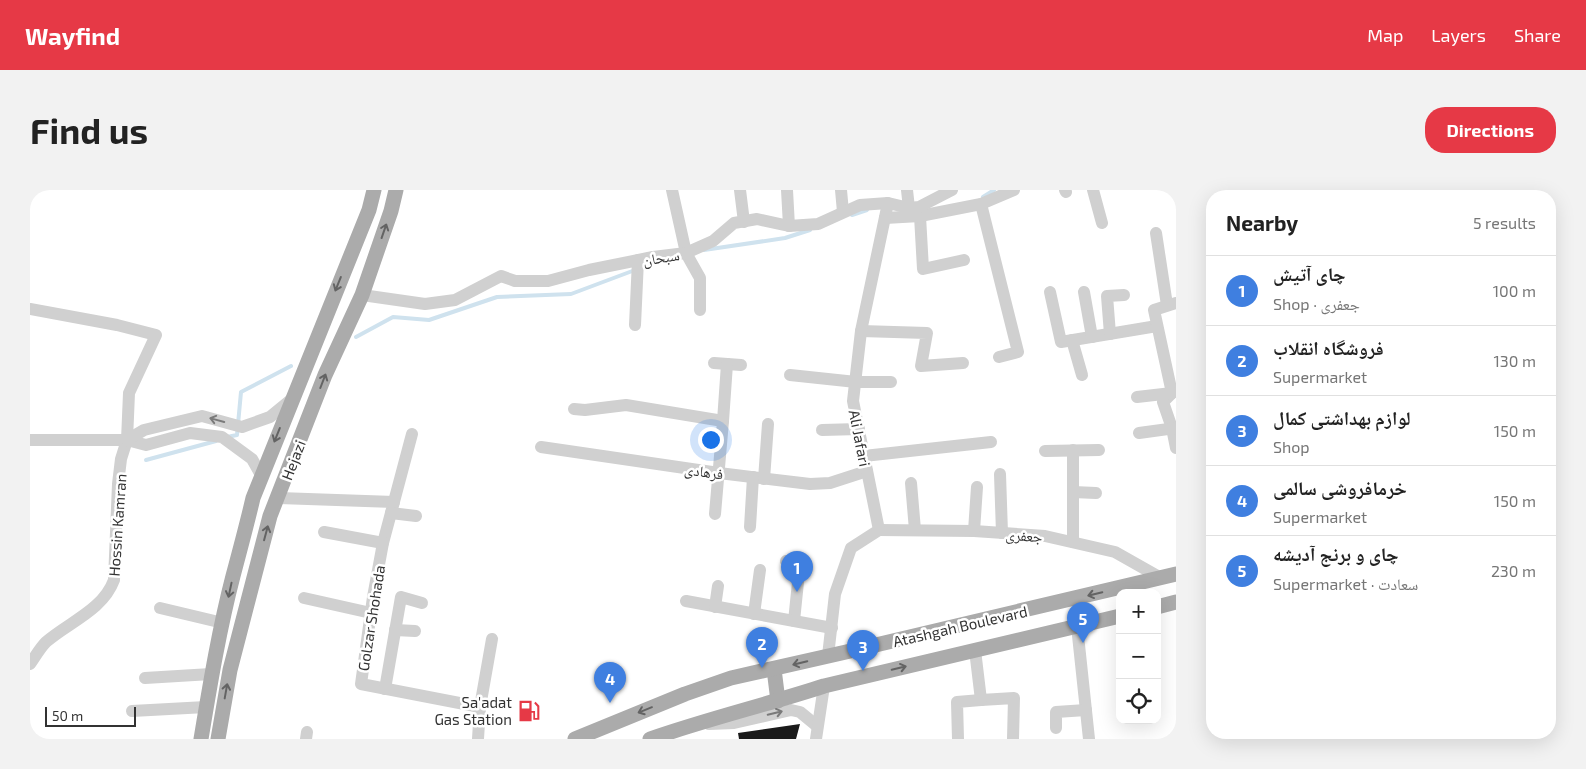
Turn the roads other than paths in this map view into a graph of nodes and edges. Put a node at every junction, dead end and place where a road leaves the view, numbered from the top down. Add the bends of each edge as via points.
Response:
1 (374, 190) edge
2 (396, 190) edge
3 (672, 190) edge
4 (740, 190) edge
5 (787, 190) edge
6 (841, 190) edge
7 (907, 190) edge
8 (952, 190) edge
9 (1014, 190) edge
10 (1093, 190) edge
11 (888, 203) junction
12 (982, 204) junction
13 (909, 208) junction
14 (843, 212) junction
15 (920, 216) junction
16 (884, 218) junction
17 (744, 222) junction
18 (1102, 223) dead end
19 (789, 226) junction
20 (1156, 233) dead end
21 (686, 254) junction
22 (638, 260) junction
23 (964, 260) dead end
24 (1050, 292) dead end
25 (1084, 292) dead end
26 (362, 295) junction
27 (1124, 295) dead end
28 (1172, 304) edge
29 (30, 309) edge
30 (700, 310) dead end
31 (635, 325) dead end
32 (1157, 326) junction
33 (861, 331) junction
34 (1110, 334) junction
35 (1092, 337) junction
36 (1072, 340) junction
37 (998, 357) dead end
38 (963, 363) dead end
39 (741, 365) dead end
40 (790, 375) dead end
41 (1082, 375) dead end
42 (856, 382) junction
43 (892, 382) dead end
44 (1172, 393) junction
45 (1137, 397) dead end
46 (292, 399) junction
47 (574, 409) dead end
48 (724, 421) junction
49 (768, 424) dead end
50 (1174, 428) edge
51 (859, 429) junction
52 (822, 430) dead end
53 (1139, 433) dead end
54 (412, 434) dead end
55 (30, 440) edge
56 (127, 440) junction
57 (991, 442) dead end
58 (541, 446) dead end
59 (1176, 448) edge
60 (1073, 450) junction
61 (1099, 450) dead end
62 (1045, 451) dead end
63 (864, 456) junction
64 (867, 470) junction
65 (719, 473) junction
66 (1000, 474) dead end
67 (261, 475) junction
68 (758, 478) junction
69 (911, 483) dead end
70 (977, 487) dead end
71 (1073, 492) junction
72 (1096, 493) dead end
73 (279, 498) junction
74 (392, 507) junction
75 (714, 514) dead end
76 (416, 516) dead end
77 (750, 527) dead end
78 (879, 530) junction
79 (915, 530) junction
80 (324, 532) dead end
81 (974, 532) junction
82 (1002, 533) junction
83 (1073, 542) junction
84 (383, 543) junction
85 (786, 561) dead end
86 (760, 570) dead end
87 (1176, 574) edge
88 (1161, 578) junction
89 (718, 586) dead end
90 (304, 598) dead end
91 (686, 601) dead end
92 (422, 603) dead end
93 (1176, 604) edge
94 (1161, 606) edge
95 (715, 607) junction
96 (160, 608) dead end
97 (371, 613) junction
98 (754, 614) junction
99 (1116, 617) edge
100 (794, 621) junction
101 (223, 623) junction
102 (1077, 626) junction
103 (832, 628) junction
104 (395, 630) junction
105 (414, 631) dead end
106 (492, 639) dead end
107 (975, 650) junction
108 (828, 656) junction
109 (30, 664) edge
110 (774, 669) junction
111 (211, 674) junction
112 (145, 678) dead end
113 (824, 686) junction
114 (385, 688) junction
115 (981, 700) junction
116 (778, 701) junction
117 (206, 707) junction
118 (480, 707) junction
119 (1086, 710) junction
120 (132, 711) dead end
121 (692, 725) junction
122 (818, 726) junction
123 (1056, 728) dead end
124 (200, 739) edge
125 (218, 739) edge
126 (478, 739) edge
127 (575, 739) edge
128 (650, 739) edge
129 (816, 739) edge
130 (958, 739) edge
131 (1014, 739) edge
132 (1089, 739) edge

1 -> 46 main road, Hejazi via 369,210
26 -> 2 main road, Hejazi
3 - 21 street
4 - 17 street
5 - 19 street
6 - 14 street
7 - 13 street
8 - 13 street via 919,207
9 - 12 street
10 - 18 street
11 - 13 street, سبحان
11 - 14 street, سبحان via 860,205
11 - 16 street, Ali Jafari
12 - 15 street
12 - 37 street via 1018,352
14 - 19 street, سبحان via 818,224
15 - 16 street
15 - 23 street via 923,268
16 - 33 street, Ali Jafari
17 - 19 street, سبحان via 757,219
17 - 21 street, سبحان via 734,223 713,241
20 - 28 street
21 - 22 street, سبحان
21 - 30 street via 700,278
22 - 26 street, سبحان via 548,281 514,281 502,276 455,300 424,304
22 - 31 street
24 - 36 street via 1061,342
25 - 35 street
73 -> 26 main road, Hejazi via 325,375
27 - 34 street via 1107,296
28 - 32 street via 1154,310
29 - 56 street, Hossin Kamran via 156,335 129,393
32 - 34 street
32 - 44 street
33 - 38 street via 926,333 921,366
33 - 42 street, Ali Jafari
34 - 35 street
35 - 36 street
36 - 41 street
39 - 48 street via 720,363
40 - 42 street
42 - 43 street
42 - 51 street, Ali Jafari via 853,402
44 - 45 street
44 - 50 street via 1163,402
46 -> 56 street via 270,417 242,427 202,416 144,430
46 -> 67 main road, Hejazi
47 - 48 street via 626,405
48 - 65 street
49 - 68 street
50 - 53 street
50 - 59 street
51 - 52 street
51 - 63 street, Ali Jafari
54 - 74 street, Golzar Shohada
55 - 56 street
56 - 67 street via 146,445 190,433 222,437 252,459
56 - 109 street, Hossin Kamran via 118,484 114,580 110,591 97,605 45,643
57 - 63 street
58 - 65 street, فرهادی
60 - 61 street
60 - 62 street
60 - 71 street
63 - 64 street, Ali Jafari
64 - 68 street, فرهادی via 830,483
64 - 78 street, Ali Jafari
65 - 68 street, فرهادی
65 - 75 street
66 - 82 street
67 -> 101 main road, Hejazi
68 - 77 street
69 - 79 street
70 - 81 street
71 - 72 street
71 - 83 street
73 - 74 street
125 -> 73 main road, Hejazi via 230,670 270,516
74 - 76 street
74 - 84 street, Golzar Shohada
78 - 79 street, جعفری
78 - 103 street via 851,548 836,594
79 - 81 street, جعفری
80 - 84 street
81 - 82 street, جعفری
82 - 83 street, جعفری
83 - 88 street, جعفری via 1115,552
84 - 97 street, Golzar Shohada
85 - 100 street via 800,563
86 - 98 street
87 - 88 main road, Atashgah Boulevard
88 -> 108 main road, Atashgah Boulevard
89 - 95 street
90 - 97 street
91 - 95 street
92 - 104 street via 401,597
93 - 94 main road
95 - 98 street
96 - 101 street
97 - 114 street, Golzar Shohada via 361,684
98 - 100 street
99 - 102 main road, Atashgah Boulevard
100 - 103 street
101 - 111 main road, Hejazi
102 - 107 main road, Atashgah Boulevard
102 - 119 street
103 - 108 street
104 - 105 street
104 - 114 street
106 - 118 street
113 -> 107 main road, Atashgah Boulevard
107 - 115 street
108 -> 110 main road, Atashgah Boulevard
110 - 116 main road
110 -> 127 main road, Atashgah Boulevard via 731,678 685,694
111 - 112 street
111 - 117 main road, Hejazi
113 - 116 main road, Atashgah Boulevard
113 - 122 street
114 - 118 street, Golzar Shohada
115 - 130 street via 957,702
115 - 131 street via 1014,698
116 - 121 main road, Atashgah Boulevard
117 - 120 street
117 - 124 main road, Hejazi
118 - 126 street
119 - 123 street via 1056,712
119 - 132 street
121 -> 122 street via 734,723 791,710 800,712
121 - 128 main road, Atashgah Boulevard
122 - 129 street

